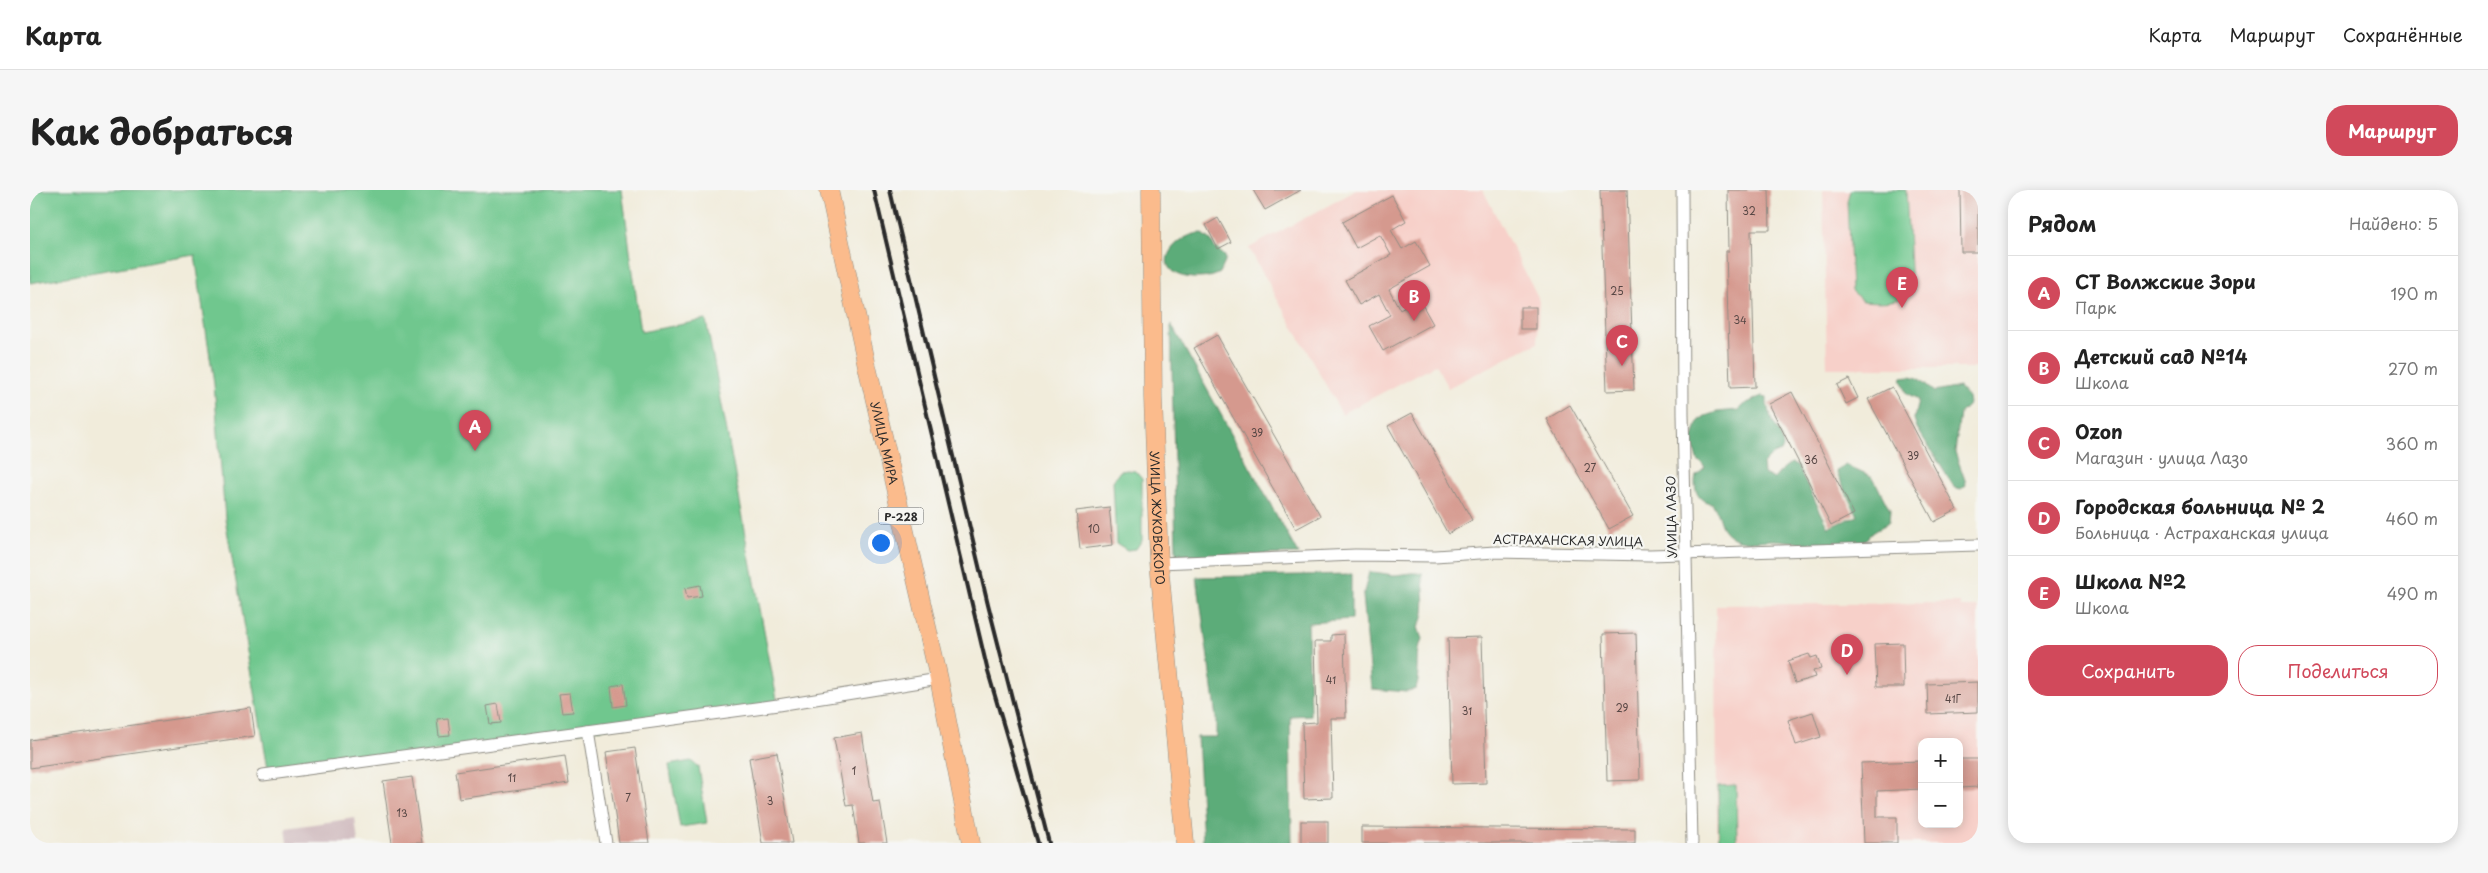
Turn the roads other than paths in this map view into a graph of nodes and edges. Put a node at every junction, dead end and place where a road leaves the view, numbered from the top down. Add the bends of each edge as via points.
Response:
1 (829, 190) edge
2 (1151, 190) edge
3 (1682, 190) edge
4 (1978, 545) edge
5 (1686, 554) junction
6 (1159, 563) junction
7 (939, 679) junction
8 (588, 731) junction
9 (262, 775) dead end
10 (606, 843) edge
11 (971, 843) edge
12 (1184, 843) edge
13 (1692, 843) edge

1 - 7 main road, УЛИЦА МИРА / Р-228
2 - 6 main road, УЛИЦА ЖУКОВСКОГО
3 - 5 street, УЛИЦА ЛАЗО
4 - 5 street, АСТРАХАНСКАЯ УЛИЦА
5 - 6 street, АСТРАХАНСКАЯ УЛИЦА via 1496,552
5 - 13 street, УЛИЦА ЛАЗО
6 - 12 main road, УЛИЦА ЖУКОВСКОГО
7 - 8 street
7 - 11 main road, УЛИЦА МИРА / Р-228
8 - 9 street
8 - 10 street

